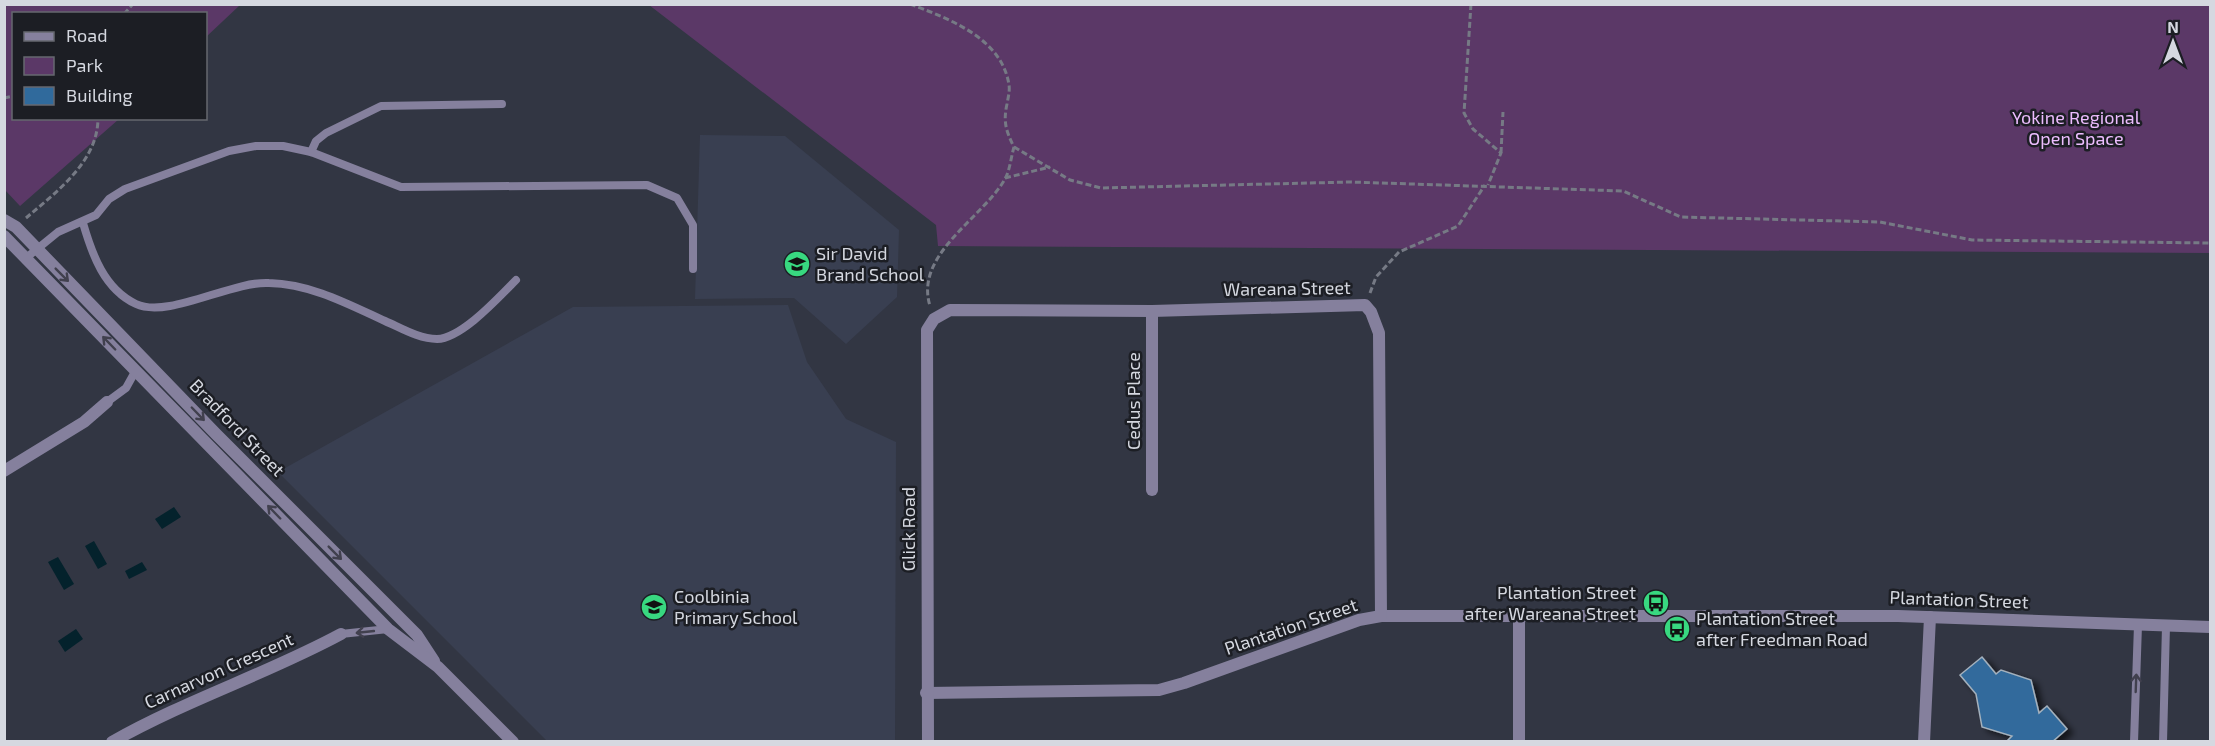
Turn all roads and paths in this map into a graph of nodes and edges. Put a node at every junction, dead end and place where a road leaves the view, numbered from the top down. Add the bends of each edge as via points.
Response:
1 (910, 4) edge
2 (1471, 4) edge
3 (502, 104) dead end
4 (1503, 112) dead end
5 (98, 120) edge
6 (1014, 147) junction
7 (311, 152) junction
8 (1501, 153) junction
9 (1050, 167) junction
10 (1005, 178) junction
11 (1487, 185) junction
12 (4, 220) edge
13 (83, 223) junction
14 (16, 227) junction
15 (4, 236) edge
16 (2211, 243) edge
17 (31, 253) junction
18 (693, 269) dead end
19 (516, 280) dead end
20 (1365, 305) junction
21 (1152, 311) junction
22 (934, 319) junction
23 (136, 370) junction
24 (106, 402) joint
25 (4, 471) edge
26 (1152, 490) dead end
27 (1381, 616) junction
28 (1519, 617) junction
29 (1930, 617) junction
30 (2138, 625) junction
31 (2166, 626) junction
32 (2211, 627) edge
33 (388, 629) junction
34 (341, 634) joint
35 (438, 668) junction
36 (926, 693) junction
37 (112, 741) edge
38 (513, 741) edge
39 (928, 741) edge
40 (1519, 741) edge
41 (1924, 741) edge
42 (2134, 741) edge
43 (2163, 741) edge

1 - 6 path via 985,41 1003,65 1010,87 1005,130
2 - 8 path via 1464,113 1473,129
3 - 7 lane via 381,106 326,133
4 - 8 path
5 - 14 path via 96,141 68,181
6 - 9 path
6 - 10 path
7 - 13 lane via 256,146 229,151 125,189
7 - 18 lane via 401,187 647,185 677,198 693,225
8 - 11 path
9 - 10 path
9 - 11 path via 1070,180 1115,189 1351,182
10 - 22 path via 932,266 925,291
11 - 16 path via 1623,191 1681,217 1880,222 1972,240
11 - 20 path via 1458,226 1399,252 1376,277
12 - 14 street, Bradford Street
13 - 17 lane via 68,227
13 - 19 lane via 91,249 113,289 138,305 170,306 236,286 268,282 331,296 417,335 437,339 455,334
14 - 17 street, Bradford Street
15 - 17 street, Bradford Street
23 -> 17 street, Bradford Street
17 -> 35 street, Bradford Street via 417,635
20 - 21 street, Wareana Street
20 - 27 street, Wareana Street via 1379,333
21 - 22 street, Wareana Street via 950,310
21 - 26 street, Cedus Place
22 - 36 street, Glick Road via 927,330
23 - 24 lane via 126,388
33 -> 23 street, Bradford Street
24 - 25 street via 84,422
27 - 28 street, Plantation Street
27 - 36 street, Plantation Street via 1359,620 1159,690
28 - 29 street, Plantation Street
28 - 40 street
29 - 30 street, Plantation Street
29 - 41 street
30 - 31 street, Plantation Street
42 -> 30 lane
31 - 32 street, Plantation Street
31 - 43 lane
33 -> 34 lane
33 - 35 street, Bradford Street
34 - 37 street, Carnarvon Crescent via 158,716
35 - 38 street, Bradford Street
36 - 39 street, Glick Road

